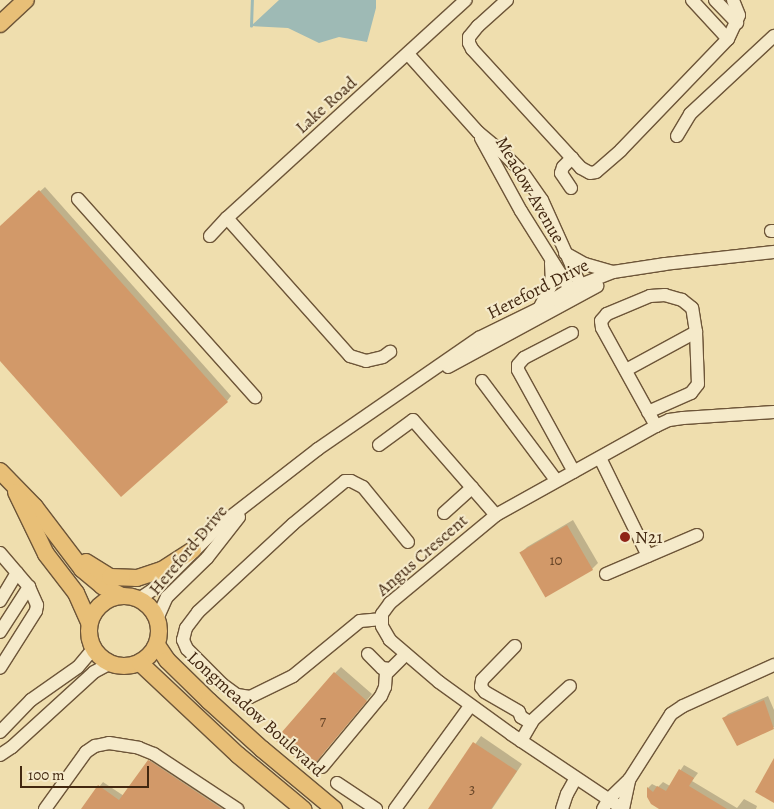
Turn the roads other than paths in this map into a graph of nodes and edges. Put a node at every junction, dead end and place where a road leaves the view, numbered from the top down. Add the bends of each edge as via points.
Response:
1 (26, 0) edge
2 (466, 0) edge
3 (507, 0) edge
4 (692, 0) edge
5 (715, 0) edge
6 (733, 0) edge
7 (737, 23) junction
8 (0, 24) edge
9 (728, 39) junction
10 (772, 44) edge
11 (408, 54) junction
12 (478, 132) junction
13 (677, 136) dead end
14 (572, 158) junction
15 (572, 188) dead end
16 (78, 199) dead end
17 (227, 218) junction
18 (210, 236) dead end
19 (774, 252) edge
20 (565, 253) junction
21 (551, 260) junction
22 (774, 260) edge
23 (613, 272) junction
24 (577, 290) junction
25 (538, 309) junction
26 (696, 332) junction
27 (572, 333) dead end
28 (390, 352) dead end
29 (626, 370) junction
30 (482, 380) dead end
31 (395, 395) junction
32 (255, 397) dead end
33 (648, 412) junction
34 (774, 412) edge
35 (656, 426) junction
36 (378, 445) dead end
37 (600, 458) junction
38 (0, 471) edge
39 (574, 472) junction
40 (556, 480) junction
41 (14, 487) junction
42 (472, 488) junction
43 (248, 504) junction
44 (444, 513) dead end
45 (496, 516) junction
46 (57, 535) junction
47 (698, 535) dead end
48 (408, 542) dead end
49 (194, 550) junction
50 (0, 554) edge
51 (648, 556) junction
52 (17, 573) junction
53 (606, 574) dead end
54 (29, 587) junction
55 (122, 596) junction
56 (139, 599) junction
57 (0, 600) edge
58 (157, 619) junction
59 (382, 619) junction
60 (89, 622) junction
61 (0, 632) edge
62 (157, 645) junction
63 (515, 646) dead end
64 (93, 649) junction
65 (368, 654) dead end
66 (406, 654) junction
67 (140, 663) junction
68 (109, 664) junction
69 (774, 665) edge
70 (0, 668) edge
71 (390, 669) junction
72 (570, 686) dead end
73 (31, 700) junction
74 (470, 706) junction
75 (45, 717) junction
76 (526, 720) junction
77 (0, 732) edge
78 (516, 738) junction
79 (0, 755) edge
80 (322, 767) dead end
81 (576, 778) junction
82 (629, 780) junction
83 (337, 782) dead end
84 (606, 804) edge
85 (45, 809) edge
86 (237, 809) edge
87 (303, 809) edge
88 (334, 809) edge
89 (376, 809) edge
90 (395, 809) edge
91 (562, 809) edge
92 (623, 809) edge

1 - 8 main road
2 - 11 street, Lake Road
3 - 14 street via 478,26 469,37 469,43
4 - 9 street
5 - 7 street
6 - 7 street via 740,15
7 - 9 street
9 - 14 street via 596,172 586,172
10 - 13 street via 690,114
11 - 12 street, Meadow Avenue
11 - 17 street, Lake Road
12 - 20 street, Meadow Avenue via 524,174 542,200
12 - 21 street, Meadow Avenue
14 - 15 street via 561,173
16 - 32 street
17 - 18 street, Lake Road
17 - 28 street via 350,356 366,361
19 - 23 street, Hereford Drive
20 - 23 street
20 - 24 street, Meadow Avenue
21 - 24 street, Meadow Avenue
21 - 25 street via 552,283
22 - 24 street, Hereford Drive via 638,274
23 - 24 street, Hereford Drive
24 - 25 street, Hereford Drive
24 - 31 street, Hereford Drive
25 - 31 street, Hereford Drive via 479,338
26 - 29 street
26 - 29 street via 692,308 682,300 665,295 650,296 607,314 602,328
26 - 33 street via 696,389
27 - 39 street via 524,358 518,370
29 - 33 street
30 - 40 street
31 - 43 street, Hereford Drive
33 - 35 street
34 - 35 street, Angus Crescent via 683,418
35 - 37 street, Angus Crescent
36 - 42 street via 413,420
37 - 39 street, Angus Crescent
37 - 51 street
38 - 41 main road
39 - 40 street, Angus Crescent
40 - 45 street, Angus Crescent
41 - 46 main road
41 - 60 main road via 46,554 76,593
42 - 44 street
42 - 45 street
43 - 49 street, Hereford Drive
43 - 58 street, Hereford Drive via 207,558 167,598
45 - 59 street, Angus Crescent via 390,603
46 - 49 main road via 97,571 122,578 152,575
46 - 55 main road via 94,580
47 - 51 street
48 - 59 street via 363,488 345,481 198,612 186,628 183,640 187,649 229,690 244,698 293,676 360,621
49 - 56 street, Hereford Drive via 160,585
50 - 52 street
51 - 53 street
52 - 54 street
52 - 57 street
54 - 61 street
54 - 70 street via 36,600 36,611
55 - 56 main road
55 - 60 main road via 102,604
56 - 58 main road via 147,604
58 - 62 main road
59 - 66 street, Angus Crescent via 386,634
60 - 64 main road
62 - 67 main road
62 - 88 main road, Longmeadow Boulevard via 167,660 209,701
63 - 76 street via 482,680 481,687 490,696 520,712
64 - 68 main road
64 - 73 street via 78,667
65 - 71 street via 382,668
66 - 71 street
66 - 74 street, Angus Crescent
67 - 68 main road via 120,667
67 - 87 main road via 238,755
68 - 75 street via 94,672
69 - 82 street via 678,709 666,721
71 - 80 street via 380,696
72 - 76 street
73 - 75 street
73 - 77 street
74 - 78 street, Angus Crescent
74 - 90 street
75 - 79 street
76 - 78 street
78 - 81 street, Angus Crescent
81 - 84 street, Angus Crescent
81 - 91 street
82 - 84 street
82 - 92 street
83 - 89 street
84 - 92 street, Angus Crescent
85 - 86 street via 86,752 109,743 154,754

